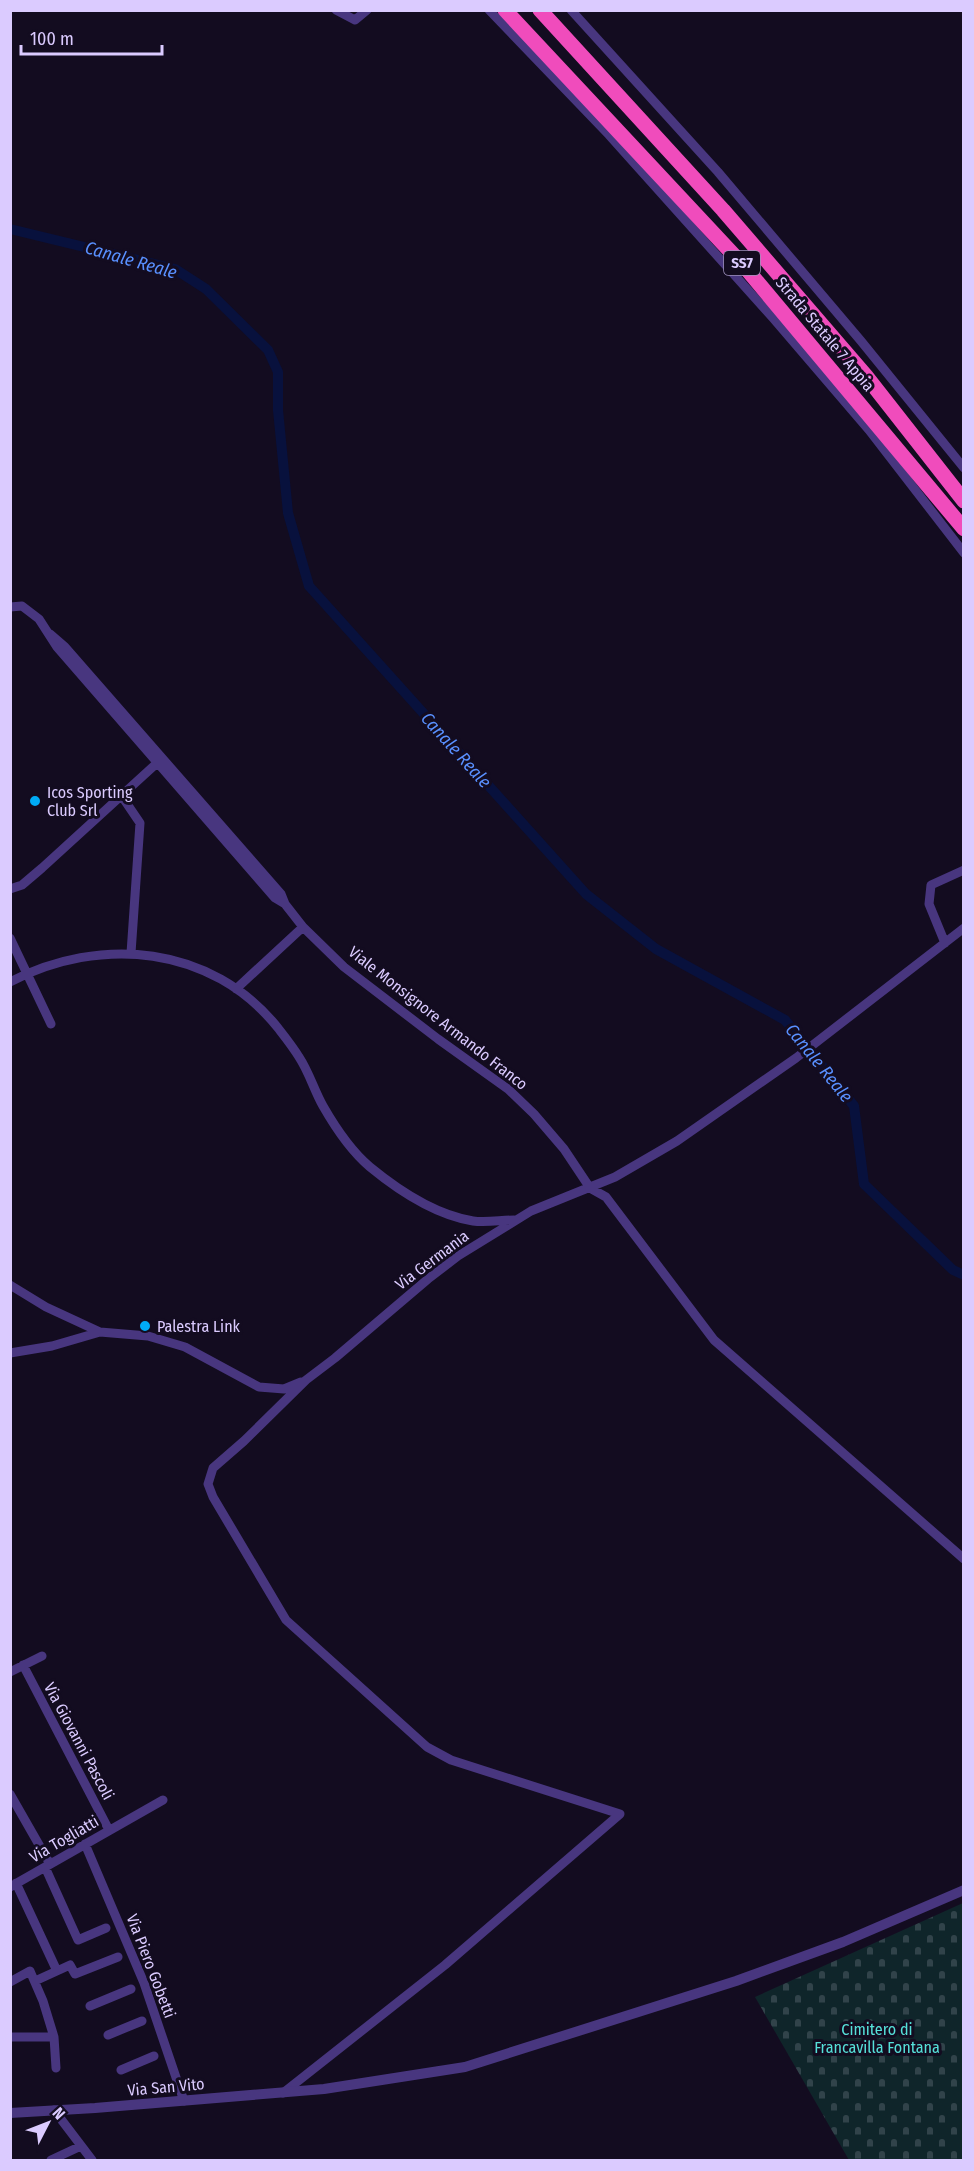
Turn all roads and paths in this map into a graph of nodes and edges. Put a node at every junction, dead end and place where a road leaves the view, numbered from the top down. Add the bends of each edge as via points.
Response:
1 (336, 10) edge
2 (367, 10) edge
3 (489, 10) edge
4 (505, 10) edge
5 (540, 10) edge
6 (571, 10) edge
7 (963, 468) edge
8 (963, 501) edge
9 (963, 529) edge
10 (963, 553) edge
11 (10, 607) edge
12 (50, 634) junction
13 (156, 764) junction
14 (121, 795) junction
15 (963, 870) edge
16 (10, 889) edge
17 (285, 904) junction
18 (303, 927) junction
19 (963, 928) edge
20 (10, 938) edge
21 (945, 943) junction
22 (131, 952) junction
23 (27, 973) junction
24 (10, 982) edge
25 (236, 989) junction
26 (51, 1024) dead end
27 (590, 1188) junction
28 (516, 1220) junction
29 (10, 1285) edge
30 (100, 1332) junction
31 (10, 1353) edge
32 (306, 1380) junction
33 (963, 1559) edge
34 (42, 1656) dead end
35 (23, 1665) junction
36 (10, 1672) edge
37 (10, 1794) edge
38 (163, 1800) dead end
39 (109, 1830) junction
40 (85, 1844) junction
41 (47, 1865) junction
42 (13, 1885) edge
43 (963, 1890) edge
44 (106, 1928) dead end
45 (118, 1957) dead end
46 (57, 1971) junction
47 (10, 1982) edge
48 (35, 1982) junction
49 (131, 1989) dead end
50 (90, 2006) dead end
51 (142, 2021) dead end
52 (108, 2035) dead end
53 (10, 2037) edge
54 (54, 2037) junction
55 (154, 2056) dead end
56 (56, 2068) dead end
57 (121, 2070) dead end
58 (283, 2093) junction
59 (184, 2101) junction
60 (54, 2110) junction
61 (10, 2113) edge
62 (81, 2146) junction
63 (51, 2160) edge
64 (92, 2160) edge

1 - 2 street via 355,20
3 - 10 street via 609,135 773,318 869,430
4 - 9 highway, Strada Statale 7 Appia / SS7 via 744,266
5 - 8 highway, Strada Statale 7 Appia / SS7 via 723,210 866,376
6 - 7 street via 725,181
11 - 12 street, Viale Monsignore Armando Franco via 22,606
12 - 13 street, Viale Monsignore Armando Franco
12 - 17 street, Viale Monsignore Armando Franco via 65,646 281,894
13 - 14 street
13 - 17 street, Viale Monsignore Armando Franco via 274,898
14 - 16 street via 22,885
14 - 22 street via 140,823
15 - 21 street via 931,885 929,904
17 - 18 street, Viale Monsignore Armando Franco
18 - 25 street
18 - 27 street, Viale Monsignore Armando Franco via 344,967 508,1089 564,1149
19 - 21 street, Via Germania
20 - 23 street
21 - 27 street, Via Germania via 796,1058 678,1141
22 - 23 street via 74,958
22 - 25 street via 176,959
23 - 24 street
23 - 26 street
25 - 28 street via 276,1025 300,1058 322,1105 368,1166 439,1211 474,1221
27 - 28 street, Via Germania
27 - 33 street, Viale Monsignore Armando Franco via 606,1197 714,1340
28 - 32 street, Via Germania via 443,1268
29 - 30 street
30 - 31 street
30 - 32 street via 148,1336 185,1347 259,1387 284,1389
32 - 58 street, Via Germania via 213,1468 208,1484 286,1620 427,1747 451,1760 620,1814 445,1965
34 - 35 street
35 - 36 street
35 - 39 street, Via Giovanni Pascoli
37 - 41 street
38 - 39 street, Via Togliatti
39 - 40 street, Via Togliatti
40 - 41 street, Via Togliatti
40 - 59 street, Via Piero Gobetti via 144,1983
41 - 42 street, Via Togliatti
41 - 44 street via 78,1940
42 - 46 street
43 - 58 street, Via San Vito via 843,1942 736,1982 465,2067
45 - 46 street via 75,1974 70,1965
46 - 48 street
47 - 48 street via 30,1971
48 - 54 street
49 - 50 street
51 - 52 street
53 - 54 street
54 - 56 street
55 - 57 street
58 - 59 street, Via San Vito
59 - 60 street, Via San Vito
60 - 61 street, Via San Vito
60 - 62 street
62 - 63 street
62 - 64 street

